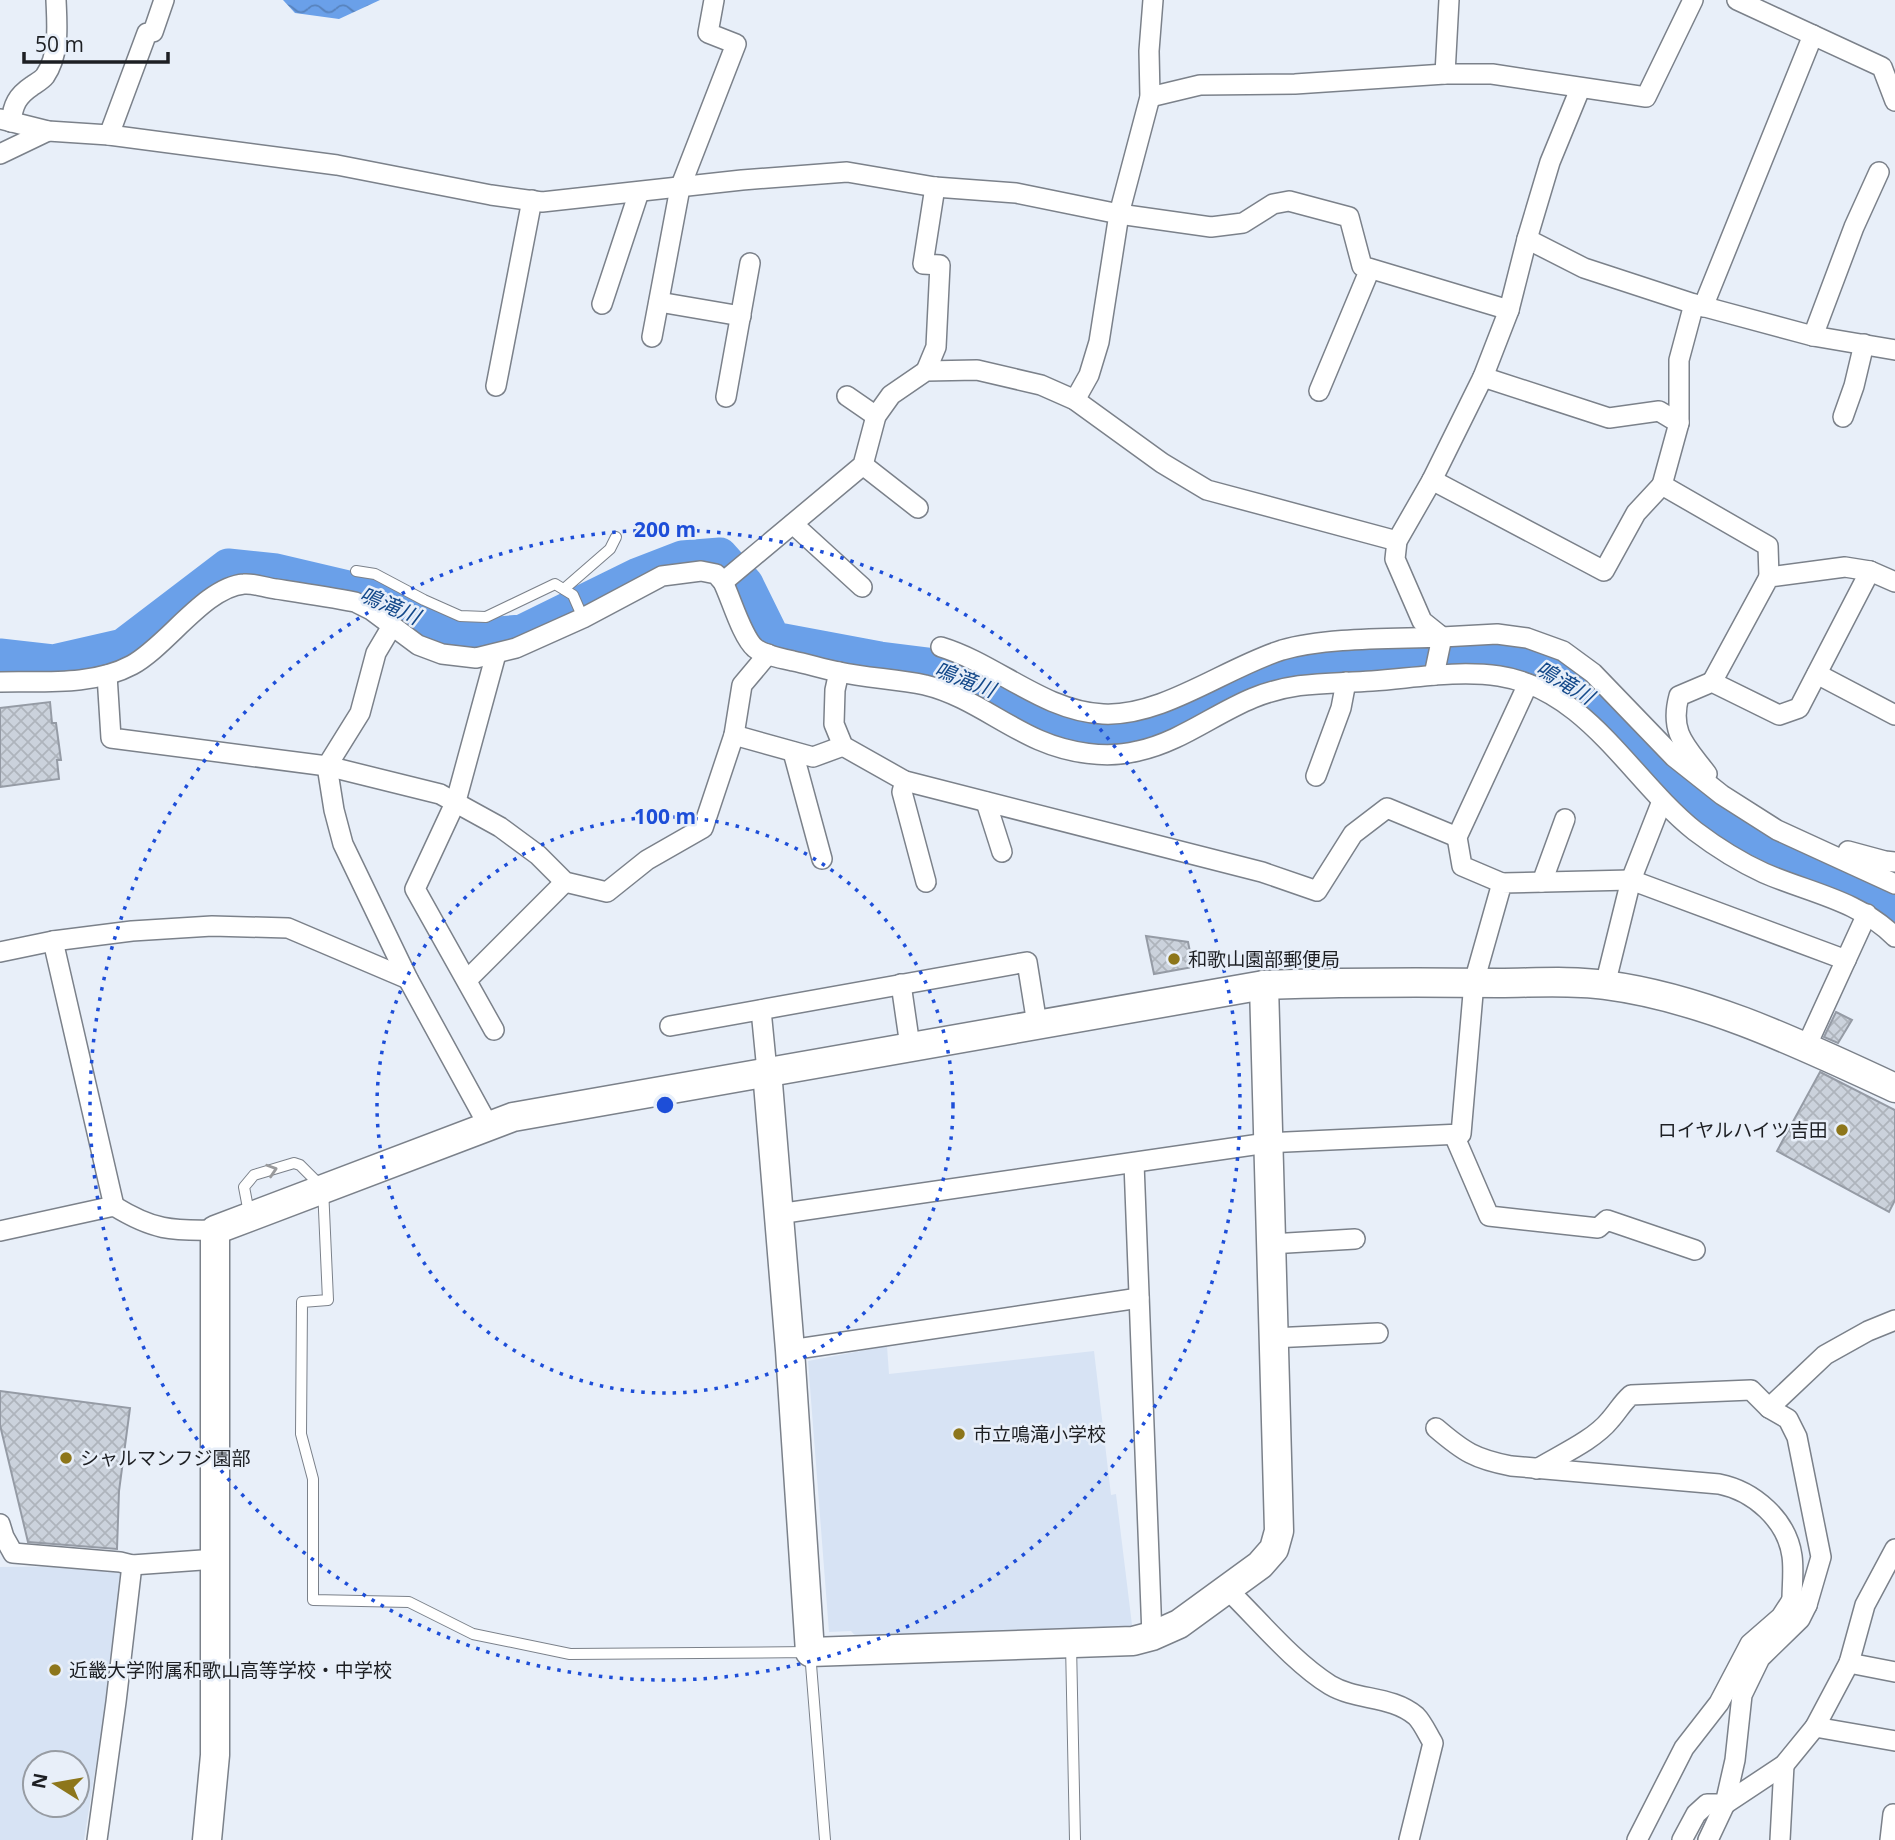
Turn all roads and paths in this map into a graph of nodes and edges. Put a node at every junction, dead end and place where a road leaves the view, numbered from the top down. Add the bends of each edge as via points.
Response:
1 (56, 0) edge
2 (164, 0) edge
3 (714, 0) edge
4 (1153, 0) edge
5 (1448, 0) edge
6 (1693, 0) edge
7 (1737, 0) edge
8 (1813, 35) junction
9 (1445, 74) junction
10 (1580, 89) junction
11 (1150, 97) junction
12 (1895, 101) edge
13 (5, 121) edge
14 (48, 131) junction
15 (108, 135) junction
16 (0, 154) edge
17 (1880, 172) dead end
18 (935, 187) junction
19 (680, 188) junction
20 (639, 192) junction
21 (532, 200) junction
22 (1119, 214) junction
23 (1527, 239) junction
24 (750, 263) dead end
25 (1370, 269) junction
26 (659, 302) junction
27 (602, 304) dead end
28 (1699, 305) junction
29 (1509, 310) junction
30 (741, 316) junction
31 (1813, 336) junction
32 (652, 337) dead end
33 (1864, 344) junction
34 (1895, 350) edge
35 (926, 370) junction
36 (1483, 377) junction
37 (496, 386) dead end
38 (1319, 391) dead end
39 (847, 396) dead end
40 (726, 397) dead end
41 (1075, 400) junction
42 (876, 416) junction
43 (1843, 417) dead end
44 (1679, 423) junction
45 (863, 466) junction
46 (1432, 480) junction
47 (1662, 485) junction
48 (918, 508) dead end
49 (793, 524) junction
50 (616, 537) dead end
51 (1397, 541) junction
52 (356, 571) dead end
53 (1870, 571) junction
54 (733, 574) junction
55 (1769, 578) junction
56 (1895, 582) edge
57 (862, 587) dead end
58 (568, 592) junction
59 (582, 615) junction
60 (391, 626) junction
61 (1441, 640) junction
62 (941, 647) dead end
63 (496, 654) junction
64 (768, 654) junction
65 (1435, 670) junction
66 (839, 672) junction
67 (1817, 674) junction
68 (107, 675) junction
69 (0, 682) edge
70 (1346, 682) junction
71 (1712, 682) junction
72 (1528, 684) junction
73 (1895, 714) edge
74 (734, 736) junction
75 (843, 746) junction
76 (793, 752) junction
77 (327, 766) junction
78 (1316, 776) dead end
79 (905, 781) junction
80 (1722, 795) junction
81 (1662, 801) junction
82 (456, 802) junction
83 (986, 802) junction
84 (1565, 819) dead end
85 (1777, 830) junction
86 (1457, 837) junction
87 (1002, 852) dead end
88 (822, 859) dead end
89 (1895, 862) edge
90 (1631, 880) junction
91 (565, 882) junction
92 (926, 882) dead end
93 (1542, 882) junction
94 (1502, 883) junction
95 (1895, 884) edge
96 (1867, 914) junction
97 (1895, 937) edge
98 (53, 941) junction
99 (0, 952) edge
100 (1846, 960) junction
101 (408, 979) junction
102 (467, 980) junction
103 (1474, 982) junction
104 (901, 984) junction
105 (1264, 985) junction
106 (1605, 985) junction
107 (761, 1010) junction
108 (1037, 1024) junction
109 (670, 1026) dead end
110 (494, 1030) dead end
111 (910, 1046) junction
112 (1806, 1047) junction
113 (767, 1071) junction
114 (1895, 1088) edge
115 (488, 1125) junction
116 (1454, 1135) junction
117 (1267, 1143) junction
118 (1134, 1163) junction
119 (323, 1188) junction
120 (114, 1206) junction
121 (778, 1214) junction
122 (215, 1230) junction
123 (0, 1231) edge
124 (1355, 1239) dead end
125 (1270, 1244) junction
126 (1695, 1250) dead end
127 (1139, 1298) junction
128 (1895, 1320) edge
129 (1378, 1333) dead end
130 (1272, 1338) junction
131 (790, 1350) junction
132 (1769, 1408) junction
133 (1436, 1428) dead end
134 (1537, 1469) junction
135 (0, 1524) edge
136 (1895, 1549) edge
137 (216, 1559) junction
138 (132, 1565) junction
139 (1227, 1589) junction
140 (1800, 1603) junction
141 (1152, 1636) junction
142 (1071, 1644) junction
143 (810, 1651) junction
144 (1849, 1662) junction
145 (1895, 1672) edge
146 (1815, 1727) junction
147 (1895, 1741) edge
148 (1784, 1765) junction
149 (1725, 1804) junction
150 (1895, 1815) edge
151 (97, 1840) edge
152 (207, 1840) edge
153 (825, 1840) edge
154 (1075, 1840) edge
155 (1409, 1840) edge
156 (1637, 1840) edge
157 (1682, 1840) edge
158 (1708, 1840) edge
159 (1780, 1840) edge
160 (1890, 1840) edge

1 - 13 street via 55,56 44,78 21,93
2 - 15 street
3 - 19 street via 708,33 736,44
4 - 11 street
5 - 9 street
6 - 10 street via 1646,97
7 - 8 street
8 - 12 street via 1882,67
8 - 28 street
9 - 10 street via 1492,74
9 - 11 street via 1200,85
10 - 23 street via 1550,162
11 - 22 street
13 - 14 street
14 - 15 street
14 - 16 street
15 - 21 street via 337,165
17 - 31 street
18 - 19 street via 847,172
18 - 22 street via 1016,192
18 - 35 street via 923,264 940,265 936,347
19 - 20 street
19 - 26 street
20 - 21 street
20 - 27 street
21 - 37 street
22 - 25 street via 1210,227 1242,223 1273,204 1289,201 1349,217 1362,266
22 - 41 street via 1099,342
23 - 28 street via 1584,268
23 - 29 street
24 - 30 street
25 - 29 street
25 - 38 street
26 - 30 street
26 - 32 street
28 - 31 street
28 - 44 street via 1679,360
29 - 36 street
30 - 40 street
31 - 33 street
33 - 34 street
33 - 43 street
35 - 41 street via 977,370 1041,385
35 - 42 street via 891,395
36 - 44 street via 1609,418 1659,411
36 - 46 street
39 - 42 street
41 - 51 street via 1207,490
42 - 45 street
44 - 47 street
45 - 48 street
45 - 49 street
46 - 47 street via 1604,570 1636,513
46 - 51 street
47 - 55 street via 1768,546
49 - 54 street
49 - 57 street
50 - 58 lane
51 - 61 street via 1395,559 1422,621
52 - 58 lane via 375,574 460,616 486,617 555,584
53 - 55 street via 1845,567
53 - 56 street
53 - 67 street
54 - 59 street via 701,571 662,576
54 - 64 street via 754,647
55 - 71 street
58 - 59 lane
59 - 63 street
60 - 63 street via 418,645 442,654 476,658
60 - 68 street via 355,602 244,584 223,591 132,665
60 - 77 street via 376,653 360,713
61 - 62 street via 1308,644 1235,668 1162,703 1128,713 1103,714 1052,702 976,660
61 - 65 street
61 - 80 street via 1497,634 1527,638 1563,651 1593,673 1674,757
63 - 82 street
64 - 66 street
64 - 74 street via 742,685
65 - 70 street
65 - 72 street via 1502,676
66 - 70 street via 927,685 979,706 1040,741 1088,754 1137,752 1180,736 1252,698 1293,685
66 - 75 street via 834,724
67 - 71 street via 1799,708 1779,715
67 - 73 street
68 - 69 street
68 - 77 street via 111,738
70 - 78 street
71 - 80 street via 1679,696 1677,732
72 - 81 street via 1561,699 1595,728
72 - 86 street
74 - 76 street
74 - 91 street via 703,828 647,860 607,892
75 - 76 street via 813,757
75 - 79 street
76 - 88 street
77 - 82 street
77 - 101 street via 343,844
79 - 83 street
79 - 92 street via 902,792
80 - 85 street
81 - 90 street
81 - 96 street via 1745,864
82 - 91 street via 500,827
82 - 102 street via 415,889
83 - 86 street via 1262,872 1317,891 1353,834 1387,807
83 - 87 street
84 - 93 street
85 - 89 street
85 - 95 street
86 - 94 street via 1462,866
90 - 93 street
90 - 100 street
90 - 106 street
91 - 102 street
93 - 94 street
94 - 103 street
96 - 97 street
96 - 100 street
98 - 99 street
98 - 101 street via 198,927 288,928
98 - 120 street
100 - 112 street
101 - 115 street
102 - 110 street
103 - 105 street
103 - 106 street
103 - 116 street via 1461,1134
104 - 107 street
104 - 108 street via 1027,962
104 - 111 street
105 - 108 street
105 - 117 street
106 - 112 street via 1739,1020
107 - 109 street
107 - 113 street
108 - 111 street
111 - 113 street
112 - 114 street
113 - 115 street
113 - 121 street
115 - 119 street
116 - 117 street
116 - 126 street via 1489,1216 1598,1228 1607,1220
117 - 118 street
117 - 125 street
118 - 121 street
118 - 127 street
119 - 122 street
119 - 143 lane via 328,1300 302,1302 301,1434 313,1479 313,1600 410,1602 473,1634 569,1654
120 - 122 street via 139,1222 171,1231
120 - 123 street
121 - 131 street
122 - 137 street
124 - 125 street
125 - 130 street
127 - 131 street
127 - 141 street
128 - 132 street via 1825,1355
129 - 130 street
130 - 139 street via 1279,1531 1273,1549 1260,1565
131 - 143 street
132 - 134 street via 1751,1390 1631,1395 1610,1421
132 - 140 street via 1788,1419 1797,1437 1821,1557
133 - 134 street via 1463,1451 1485,1461
134 - 140 street via 1737,1488 1784,1528
135 - 138 street via 13,1553
136 - 144 street via 1865,1605
137 - 138 street
137 - 152 street via 215,1755
138 - 151 street
139 - 141 street via 1180,1624
139 - 155 street via 1332,1686 1394,1703 1417,1717 1433,1744
140 - 149 street via 1792,1629 1760,1658 1742,1695
140 - 156 street via 1750,1644 1719,1703 1684,1748
141 - 142 street
142 - 143 street
142 - 154 lane
143 - 153 lane
144 - 145 street
144 - 146 street
146 - 147 street
146 - 148 street
148 - 149 street
148 - 159 street
149 - 157 street via 1707,1804
149 - 158 street
150 - 160 street

